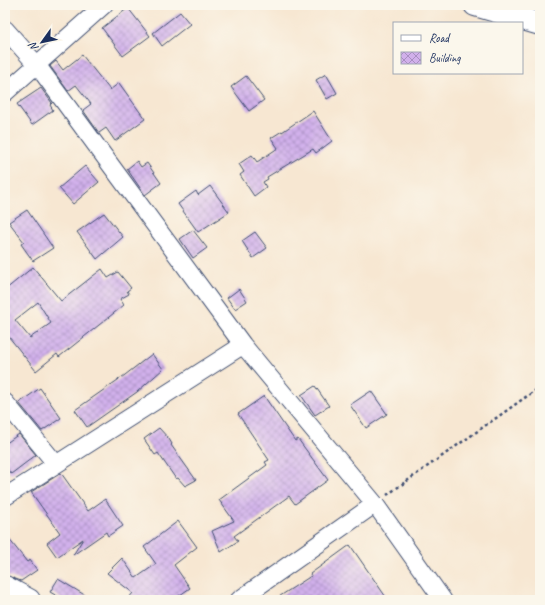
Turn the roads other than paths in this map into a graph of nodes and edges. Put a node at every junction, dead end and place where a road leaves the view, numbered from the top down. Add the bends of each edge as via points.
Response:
1 (104, 5) edge
2 (475, 5) edge
3 (540, 24) edge
4 (5, 29) edge
5 (37, 65) junction
6 (5, 93) edge
7 (243, 345) junction
8 (5, 402) edge
9 (56, 464) junction
10 (5, 497) edge
11 (375, 504) junction
12 (5, 586) edge
13 (29, 600) edge
14 (239, 600) edge
15 (443, 600) edge

1 - 5 street
2 - 3 highway
4 - 5 street
5 - 6 street
5 - 7 street
7 - 9 street
7 - 11 street
8 - 9 street
9 - 10 street
11 - 14 street
11 - 15 street
12 - 13 highway

